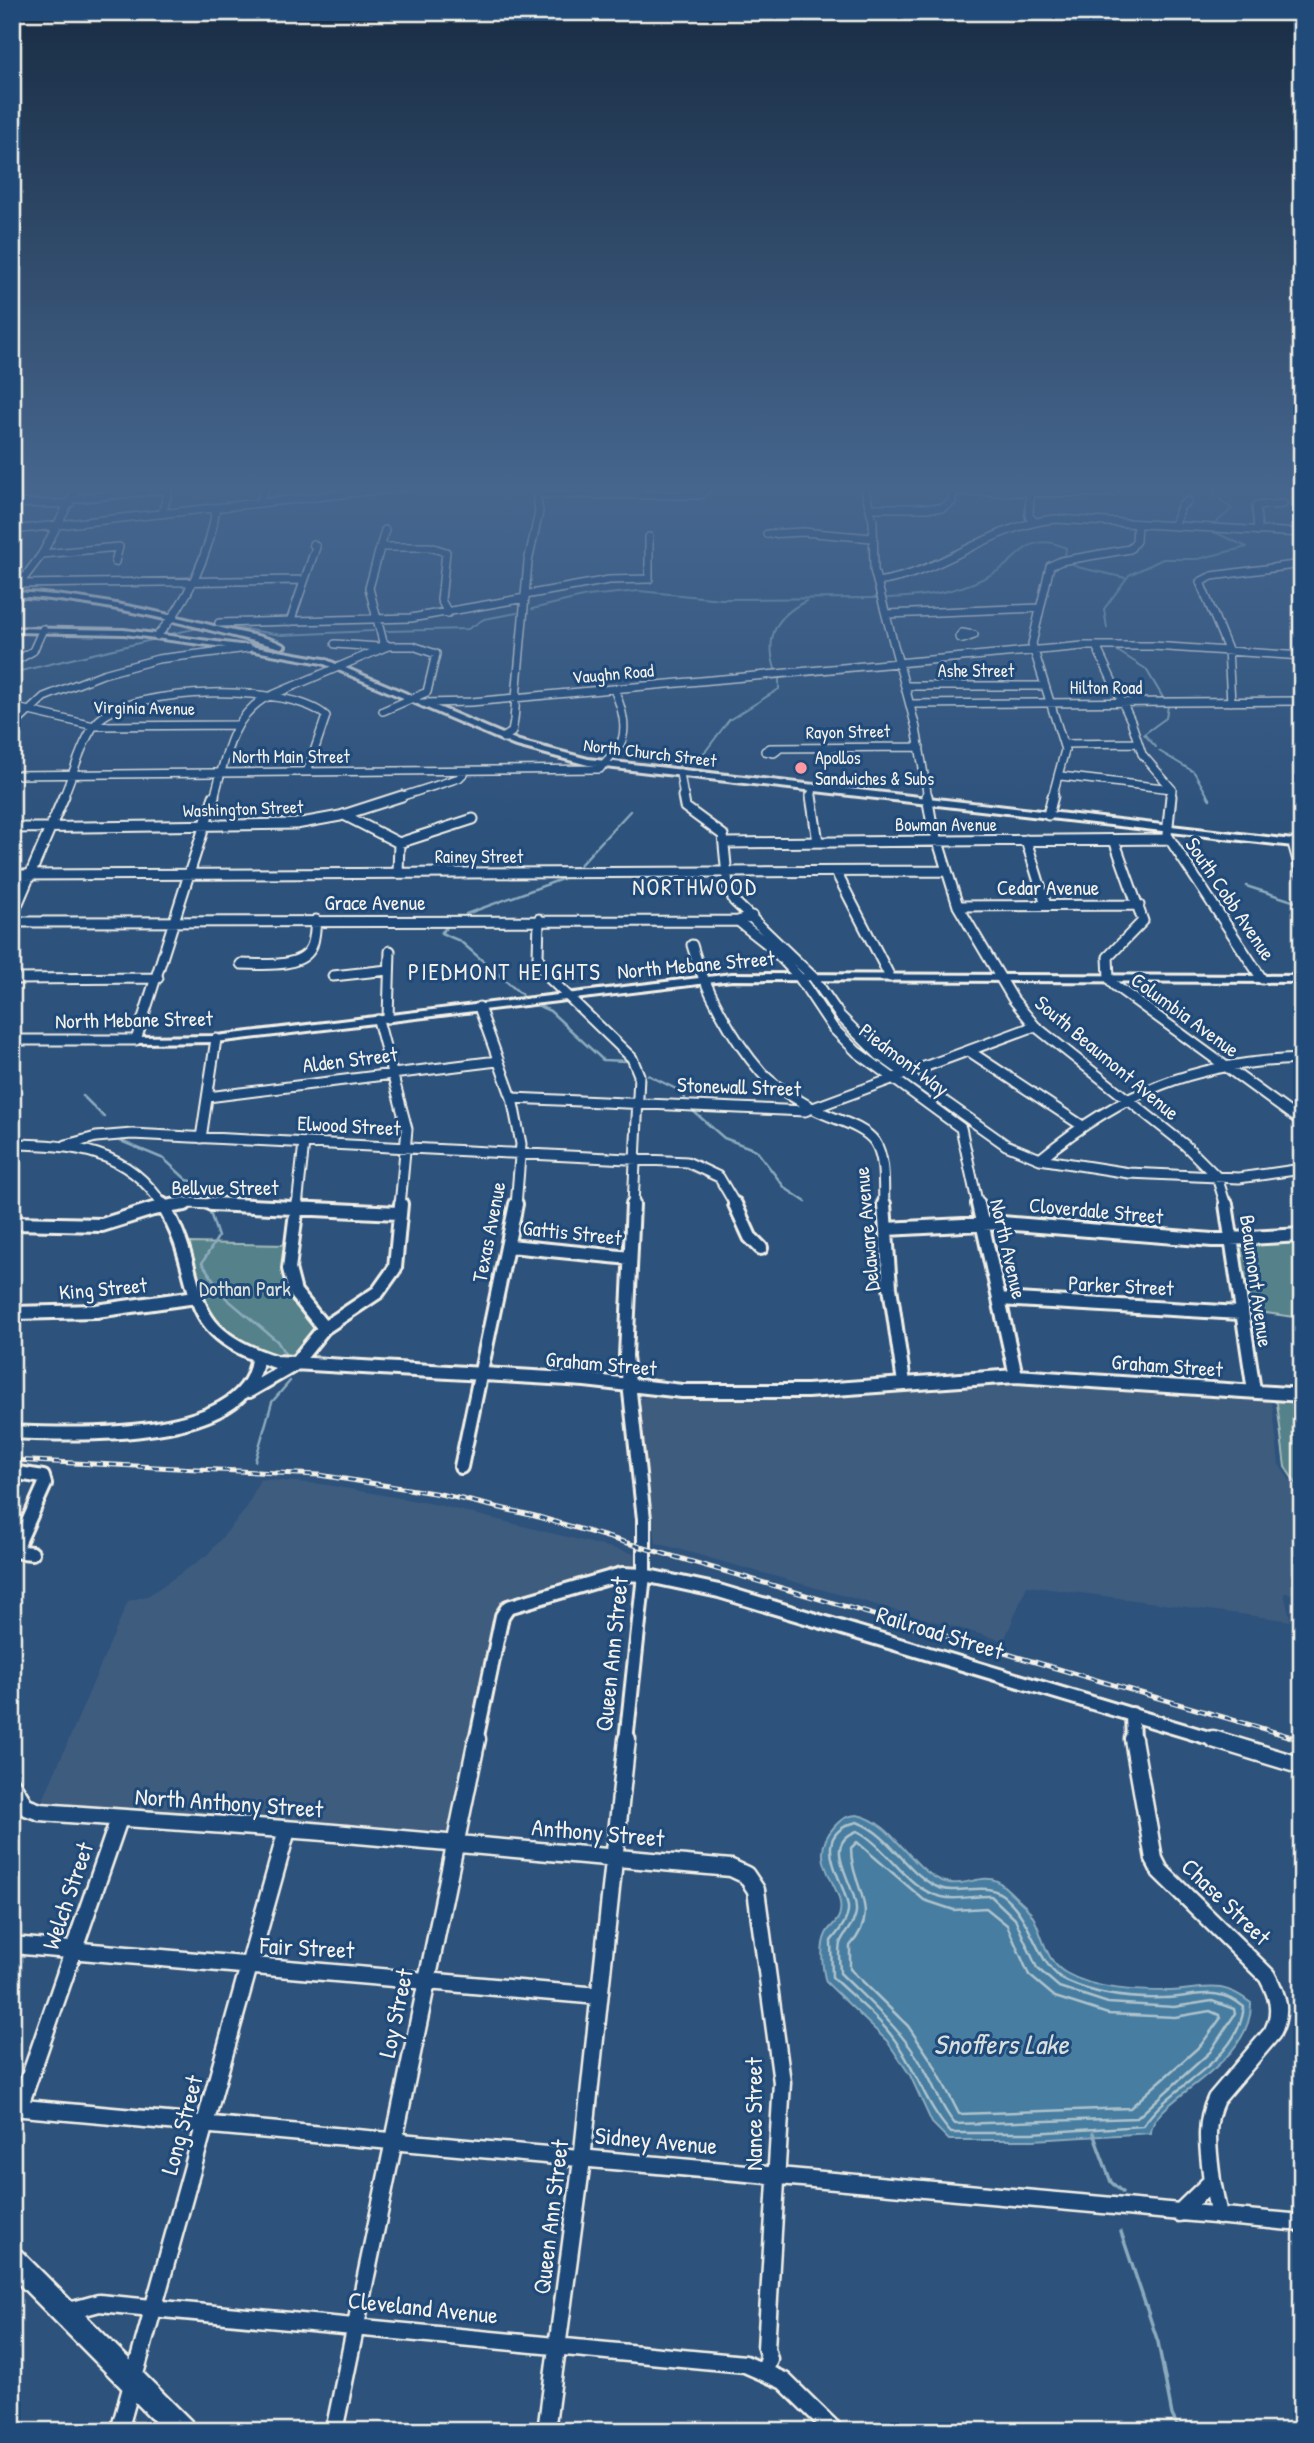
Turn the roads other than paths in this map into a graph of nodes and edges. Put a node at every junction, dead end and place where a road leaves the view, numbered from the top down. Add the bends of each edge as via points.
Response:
1 (97, 600) edge
2 (182, 600) edge
3 (297, 600) edge
4 (372, 600) edge
5 (441, 600) edge
6 (507, 600) edge
7 (525, 600) edge
8 (883, 600) edge
9 (1042, 600) edge
10 (1205, 600) edge
11 (1040, 608) junction
12 (448, 613) junction
13 (887, 614) junction
14 (174, 616) junction
15 (377, 619) junction
16 (290, 622) junction
17 (219, 623) dead end
18 (43, 629) junction
19 (12, 630) edge
20 (157, 636) junction
21 (963, 639) dead end
22 (335, 645) dead end
23 (1096, 646) junction
24 (385, 647) junction
25 (248, 648) junction
26 (1032, 650) junction
27 (1228, 650) junction
28 (972, 656) junction
29 (1302, 656) edge
30 (324, 661) junction
31 (12, 663) edge
32 (901, 663) junction
33 (340, 666) junction
34 (1045, 686) junction
35 (906, 687) junction
36 (614, 689) junction
37 (269, 696) junction
38 (516, 698) junction
39 (418, 701) junction
40 (1302, 701) edge
41 (471, 702) junction
42 (1231, 702) junction
43 (910, 704) junction
44 (1052, 704) junction
45 (1124, 704) junction
46 (12, 707) edge
47 (28, 709) junction
48 (437, 709) junction
49 (383, 711) dead end
50 (236, 725) junction
51 (94, 726) junction
52 (12, 727) edge
53 (503, 738) junction
54 (1137, 743) junction
55 (1063, 744) junction
56 (920, 747) junction
57 (778, 750) dead end
58 (570, 764) junction
59 (602, 764) junction
60 (307, 772) junction
61 (466, 772) junction
62 (222, 773) junction
63 (680, 773) junction
64 (73, 774) junction
65 (12, 775) edge
66 (1061, 776) junction
67 (813, 788) junction
68 (1172, 789) junction
69 (928, 801) junction
70 (344, 815) junction
71 (1048, 816) junction
72 (473, 819) dead end
73 (204, 827) junction
74 (12, 828) edge
75 (50, 828) junction
76 (1168, 834) junction
77 (1026, 840) junction
78 (1114, 840) junction
79 (937, 841) junction
80 (818, 842) junction
81 (399, 843) junction
82 (724, 843) junction
83 (1298, 844) edge
84 (946, 871) junction
85 (726, 872) junction
86 (836, 872) junction
87 (398, 873) junction
88 (191, 874) junction
89 (12, 875) edge
90 (31, 875) junction
91 (1302, 875) edge
92 (1046, 905) junction
93 (1139, 905) junction
94 (958, 906) junction
95 (752, 916) junction
96 (539, 919) junction
97 (12, 920) edge
98 (316, 920) junction
99 (176, 921) junction
100 (738, 921) junction
101 (692, 945) dead end
102 (390, 951) dead end
103 (241, 964) dead end
104 (388, 970) junction
105 (333, 976) dead end
106 (799, 977) junction
107 (813, 977) junction
108 (890, 977) junction
109 (158, 978) junction
110 (1001, 978) junction
111 (1110, 978) junction
112 (12, 979) edge
113 (1262, 979) junction
114 (703, 980) junction
115 (1301, 981) edge
116 (565, 996) junction
117 (479, 1007) junction
118 (383, 1019) junction
119 (1035, 1026) junction
120 (216, 1039) junction
121 (136, 1040) junction
122 (12, 1041) edge
123 (968, 1051) junction
124 (1302, 1059) edge
125 (497, 1061) junction
126 (1224, 1065) junction
127 (393, 1073) junction
128 (903, 1074) junction
129 (891, 1079) junction
130 (208, 1097) junction
131 (512, 1098) junction
132 (1124, 1098) junction
133 (639, 1102) junction
134 (812, 1108) junction
135 (1302, 1122) edge
136 (1081, 1125) junction
137 (982, 1129) junction
138 (962, 1131) junction
139 (201, 1138) junction
140 (304, 1143) junction
141 (12, 1144) edge
142 (63, 1146) junction
143 (405, 1148) junction
144 (521, 1154) junction
145 (1040, 1159) junction
146 (636, 1160) junction
147 (1302, 1168) edge
148 (1217, 1177) junction
149 (165, 1206) junction
150 (295, 1208) junction
151 (398, 1213) junction
152 (12, 1223) edge
153 (982, 1223) junction
154 (887, 1229) junction
155 (1302, 1235) edge
156 (1230, 1240) junction
157 (510, 1246) junction
158 (761, 1248) dead end
159 (630, 1258) junction
160 (196, 1297) junction
161 (999, 1299) junction
162 (1240, 1312) junction
163 (12, 1313) edge
164 (324, 1328) junction
165 (257, 1356) junction
166 (295, 1365) junction
167 (480, 1375) junction
168 (1016, 1376) junction
169 (904, 1383) junction
170 (629, 1386) junction
171 (249, 1391) junction
172 (1254, 1391) junction
173 (1302, 1395) edge
174 (12, 1432) edge
175 (461, 1467) dead end
176 (12, 1472) edge
177 (14, 1551) edge
178 (32, 1553) dead end
179 (644, 1575) junction
180 (508, 1607) joint
181 (1132, 1714) junction
182 (1302, 1766) edge
183 (12, 1785) edge
184 (119, 1819) junction
185 (287, 1830) junction
186 (455, 1843) junction
187 (613, 1856) junction
188 (737, 1870) joint
189 (12, 1945) edge
190 (73, 1951) junction
191 (248, 1967) junction
192 (426, 1980) junction
193 (599, 1996) junction
194 (15, 2108) edge
195 (206, 2126) junction
196 (393, 2143) junction
197 (582, 2160) junction
198 (778, 2176) junction
199 (1212, 2181) junction
200 (1179, 2213) junction
201 (1219, 2216) junction
202 (1299, 2223) edge
203 (12, 2259) edge
204 (155, 2307) junction
205 (65, 2312) junction
206 (356, 2326) junction
207 (557, 2346) junction
208 (766, 2368) junction
209 (133, 2381) junction
210 (119, 2431) edge
211 (183, 2431) edge
212 (334, 2431) edge
213 (546, 2431) edge
214 (835, 2431) edge

1 - 14 main road
2 - 14 street
3 - 16 street
4 - 15 street
5 - 12 street
6 - 12 street
7 - 38 street
8 - 13 street, South Beaumont Avenue
9 - 11 street
10 - 27 street
11 - 13 street
11 - 26 street
12 - 15 street
13 - 32 street, South Beaumont Avenue
14 - 20 street
14 - 30 main road
15 - 16 street
15 - 24 street
16 - 17 street
18 - 19 main road, North Church Street
18 - 20 main road, North Church Street
18 - 31 street via 33,651
20 - 25 main road, North Church Street
21 - 28 street
22 - 24 street
23 - 26 street, Vaughn Road
23 - 27 street, Vaughn Road
23 - 45 street
24 - 33 street
24 - 39 street via 413,646 438,656 427,692
25 - 30 main road, North Church Street
25 - 47 street via 131,665 62,688
26 - 28 street, Vaughn Road
26 - 34 street
27 - 29 street, Vaughn Road
27 - 42 street
28 - 32 street, Vaughn Road
30 - 33 main road, North Church Street
32 - 35 street, South Beaumont Avenue
32 - 36 street, Vaughn Road
33 - 37 street
33 - 39 main road, North Church Street
34 - 35 street, Ashe Street
34 - 44 street
35 - 43 street, South Beaumont Avenue
36 - 38 street, Vaughn Road
36 - 59 street via 622,710 623,737
37 - 50 street via 246,710
37 - 51 street via 236,690 191,692 119,709
37 - 60 street via 325,713
38 - 41 street, Vaughn Road
38 - 53 street via 512,732
39 - 41 street, Vaughn Road
39 - 48 main road, North Church Street
39 - 49 street
40 - 42 street, Hilton Road
41 - 48 street, Vaughn Road
42 - 45 street, Hilton Road
43 - 44 street, Hilton Road
43 - 56 street, South Beaumont Avenue
44 - 45 street, Hilton Road
44 - 55 street
45 - 54 street
46 - 47 street, Virginia Avenue
47 - 51 street, Virginia Avenue
47 - 52 street
48 - 53 main road, North Church Street
50 - 51 street, Virginia Avenue
50 - 62 street
51 - 64 street
53 - 58 main road, North Church Street
54 - 55 street
54 - 68 street
55 - 66 street
56 - 57 street, Rayon Street
56 - 69 street, South Beaumont Avenue
58 - 59 main road, North Church Street
58 - 61 street, North Main Street
59 - 63 main road, North Church Street
60 - 61 street, North Main Street
60 - 62 street, North Main Street
61 - 70 street, Washington Street
62 - 64 street, North Main Street
62 - 73 street
63 - 67 main road, North Church Street
63 - 82 street via 685,807 717,828
64 - 65 street, North Main Street
64 - 75 street
66 - 68 street
66 - 71 street
67 - 69 main road, North Church Street
67 - 80 street
68 - 76 street
69 - 71 main road, North Church Street
69 - 79 street, South Beaumont Avenue
70 - 73 street, Washington Street via 288,825
70 - 81 street
71 - 76 main road, North Church Street
72 - 81 street
73 - 75 street, Washington Street
73 - 88 street
74 - 75 street, Washington Street
75 - 90 street
76 - 78 street, Bowman Avenue
76 - 83 main road, North Church Street
76 - 113 street, South Cobb Avenue
77 - 78 street, Bowman Avenue
77 - 79 street, Bowman Avenue
77 - 92 street
78 - 93 street
79 - 80 street, Bowman Avenue
79 - 84 street, South Beaumont Avenue
80 - 82 street, Bowman Avenue
81 - 87 street
82 - 85 street, Piedmont Way
83 - 91 street
84 - 86 street, Rainey Street
84 - 94 street, South Beaumont Avenue
85 - 86 street, Rainey Street
85 - 87 street, Rainey Street
85 - 95 street, Piedmont Way via 731,896
86 - 108 street
87 - 88 street, Rainey Street
88 - 90 street, Rainey Street
88 - 99 street
89 - 90 street, Rainey Street
90 - 97 street
92 - 93 street, Cedar Avenue
92 - 94 street, Cedar Avenue
93 - 111 street, Columbia Avenue via 1141,926 1110,954
94 - 110 street, South Beaumont Avenue
95 - 100 street
95 - 107 street, Piedmont Way
96 - 98 street, Grace Avenue
96 - 100 street, Grace Avenue
96 - 116 street, Queen Ann Street via 540,965
97 - 99 street, Grace Avenue
98 - 99 street, Grace Avenue
98 - 103 street via 311,949 298,959
99 - 109 street
100 - 106 street, Piedmont Way
101 - 114 street, Delaware Avenue
102 - 104 street
104 - 105 street
104 - 118 street
106 - 107 main road, North Mebane Street
106 - 114 main road, North Mebane Street
106 - 129 street, Piedmont Way via 833,1028
107 - 108 main road, North Mebane Street
107 - 128 street, Piedmont Way via 851,1028
108 - 110 main road, North Mebane Street
109 - 112 street
109 - 121 street
110 - 111 main road, North Mebane Street
110 - 119 street, South Beaumont Avenue
111 - 113 main road, North Mebane Street
111 - 126 street, Columbia Avenue
113 - 115 main road, North Mebane Street
114 - 116 main road, North Mebane Street
114 - 134 street, Delaware Avenue via 753,1063
116 - 117 main road, North Mebane Street
116 - 133 street, Queen Ann Street via 635,1063
117 - 118 main road, North Mebane Street
117 - 125 street, Texas Avenue
118 - 120 main road, North Mebane Street
118 - 127 street
119 - 123 street, Stonewall Street
119 - 132 street, South Beaumont Avenue
120 - 121 main road, North Mebane Street
120 - 130 street
121 - 122 street, North Mebane Street
123 - 128 street, Stonewall Street
123 - 136 street
124 - 126 street
125 - 127 street, Alden Street
125 - 131 street, Texas Avenue
126 - 132 street
126 - 135 street, Columbia Avenue
127 - 130 street, Alden Street
127 - 143 street via 406,1121
128 - 129 street, Stonewall Street
128 - 137 street, Piedmont Way
129 - 134 street, Stonewall Street
129 - 138 street, Piedmont Way via 953,1119
130 - 139 street
131 - 133 street, Stonewall Street
131 - 144 street, Texas Avenue
132 - 136 street
132 - 148 street, South Beaumont Avenue via 1185,1145
133 - 134 street, Stonewall Street via 797,1111
133 - 146 street, Queen Ann Street
134 - 154 street, Delaware Avenue via 859,1129 876,1144
136 - 145 street
137 - 138 street
137 - 145 street, Piedmont Way via 1013,1149
138 - 153 street, North Avenue
139 - 140 street, Elwood Street
139 - 142 street, Elwood Street via 112,1135
140 - 143 street, Elwood Street
140 - 150 street
141 - 142 street, Graham Street
142 - 149 street, Graham Street via 113,1158
143 - 144 street, Elwood Street
143 - 151 street
144 - 146 street, Elwood Street
144 - 157 street, Texas Avenue
145 - 148 street, Piedmont Way via 1129,1173
146 - 158 street, Elwood Street via 687,1162 718,1174 751,1240
146 - 159 street, Queen Ann Street
147 - 148 street, Piedmont Way
148 - 156 street, Beaumont Avenue
149 - 150 street, Bellvue Street via 206,1203
149 - 152 street, Bellvue Street via 102,1225
149 - 160 street, Graham Street via 185,1253
150 - 151 street, Bellvue Street
150 - 164 street via 291,1280
151 - 164 street via 395,1268 386,1283
153 - 154 street, Cloverdale Street
153 - 156 street, Cloverdale Street
153 - 161 street, North Avenue
154 - 169 street, Delaware Avenue
155 - 156 street, Cloverdale Street
156 - 162 street, Beaumont Avenue
157 - 159 street, Gattis Street
157 - 167 street, Texas Avenue
159 - 170 street, Queen Ann Street
160 - 163 street, King Street via 130,1308
160 - 165 street, Graham Street via 211,1329
161 - 162 street, Parker Street
161 - 168 street, North Avenue
162 - 172 street, Beaumont Avenue
164 - 166 street
165 - 166 street, Graham Street
165 - 171 street via 256,1377
166 - 167 street, Graham Street
166 - 171 street
167 - 170 street, Graham Street
167 - 175 street, Texas Avenue
168 - 169 street, Graham Street
168 - 172 street, Graham Street
169 - 170 street, Graham Street via 769,1392
170 - 179 street, Queen Ann Street via 644,1519
171 - 174 street via 203,1415 154,1431 119,1435
172 - 173 street, Graham Street
176 - 177 street via 40,1475 45,1484
177 - 178 street
179 - 180 street, Railroad Street via 622,1574
179 - 181 street, Railroad Street via 719,1591
179 - 187 street, Queen Ann Street
180 - 186 street, Loy Street via 502,1616
181 - 182 street, Railroad Street
181 - 199 street, Chase Street via 1154,1858 1160,1871 1267,1976 1278,1996 1275,2028 1210,2111 1207,2131
183 - 184 street, North Anthony Street via 33,1811
184 - 185 street, North Anthony Street
184 - 190 street, Welch Street
185 - 186 street, North Anthony Street
185 - 191 street, Long Street
186 - 187 street, Anthony Street
186 - 192 street, Loy Street
187 - 188 street, Anthony Street
187 - 193 street, Queen Ann Street
188 - 198 street, Nance Street via 756,1889 781,2067
189 - 190 street, Fair Street
190 - 191 street, Fair Street
190 - 194 street, Welch Street
191 - 192 street, Fair Street
191 - 195 street, Long Street
192 - 193 street, Fair Street
192 - 196 street, Loy Street
193 - 197 street, Queen Ann Street
194 - 195 street, Sidney Avenue
195 - 196 street, Sidney Avenue
195 - 204 street, Long Street
196 - 197 street, Sidney Avenue
196 - 206 street, Loy Street
197 - 198 street, Sidney Avenue
197 - 207 street, Queen Ann Street
198 - 200 street, Sidney Avenue
198 - 208 street, Nance Street
199 - 200 street
199 - 201 street, Chase Street
200 - 201 street, Sidney Avenue
201 - 202 street, Sidney Avenue
203 - 205 highway
204 - 205 street, Cleveland Avenue via 99,2303
204 - 206 street, Cleveland Avenue
204 - 209 street, Long Street
205 - 209 highway
206 - 207 street, Cleveland Avenue
206 - 212 street, Loy Street
207 - 208 street, Cleveland Avenue
207 - 213 street, Queen Ann Street
208 - 214 street via 780,2376
209 - 210 street, Long Street
209 - 211 highway

